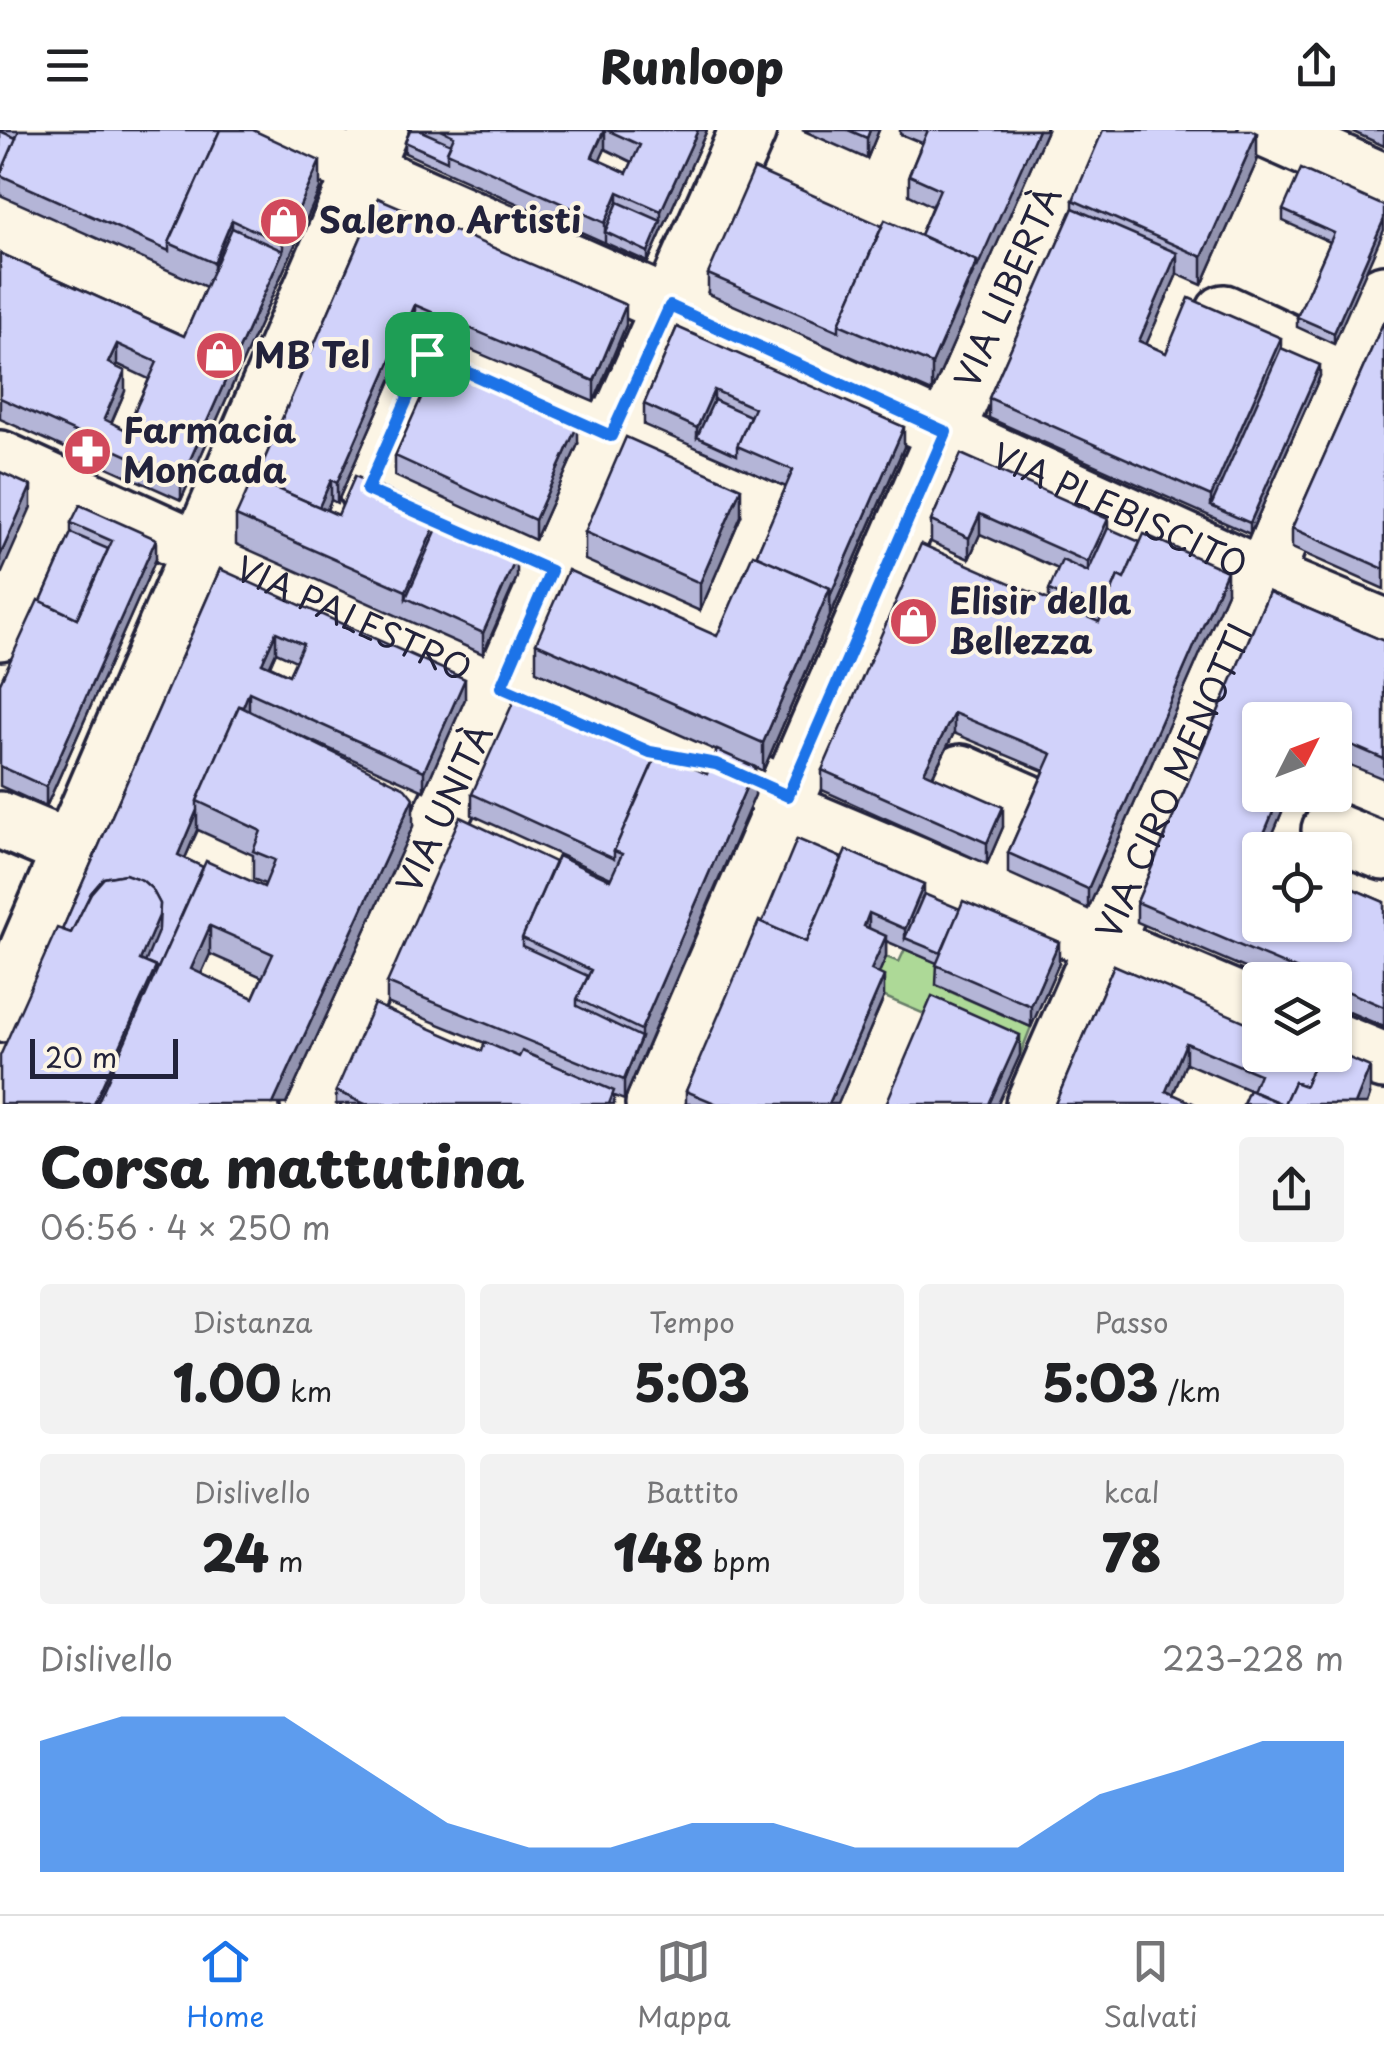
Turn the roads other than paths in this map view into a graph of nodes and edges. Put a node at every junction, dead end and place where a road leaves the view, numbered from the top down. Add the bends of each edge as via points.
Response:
1 (271, 130) edge
2 (748, 130) edge
3 (1077, 130) edge
4 (1267, 130) edge
5 (371, 150) edge
6 (1384, 182) edge
7 (1384, 293) edge
8 (670, 306) junction
9 (1224, 313) edge
10 (1349, 371) junction
11 (946, 432) junction
12 (611, 436) junction
13 (0, 459) edge
14 (65, 489) junction
15 (199, 548) junction
16 (551, 571) junction
17 (1264, 577) junction
18 (1384, 628) edge
19 (0, 632) edge
20 (501, 687) junction
21 (961, 773) dead end
22 (785, 802) junction
23 (0, 820) edge
24 (1330, 830) dead end
25 (71, 850) junction
26 (1384, 852) edge
27 (986, 894) junction
28 (1104, 944) junction
29 (1242, 1002) edge
30 (0, 1014) edge
31 (1352, 1048) edge
32 (1384, 1062) edge
33 (309, 1104) edge
34 (654, 1104) edge
35 (1034, 1104) edge

1 - 5 street, VIA PLEBISCITO
2 - 8 street, VIA UNITÀ
3 - 11 street, VIA LIBERTÀ
4 - 6 street
5 - 8 street, VIA PLEBISCITO
5 - 15 street
7 - 10 street, VIA CIRO MENOTTI
8 - 11 street, VIA PLEBISCITO
8 - 12 street, VIA UNITÀ
9 - 10 street
10 - 17 street, VIA CIRO MENOTTI
11 - 17 street, VIA PLEBISCITO
11 - 22 street, VIA LIBERTÀ
12 - 16 street, VIA UNITÀ
12 - 16 street via 765,504 706,639
12 - 16 street via 427,354 367,490
13 - 14 street, VIA PALESTRO
14 - 15 street, VIA PALESTRO
14 - 19 street
15 - 20 street, VIA PALESTRO
15 - 25 street
16 - 20 street, VIA UNITÀ
17 - 18 street, VIA PLEBISCITO
17 - 28 street, VIA CIRO MENOTTI
20 - 22 street, VIA PALESTRO via 650,752 716,764
20 - 33 street, VIA UNITÀ
21 - 27 street via 1026,802
22 - 27 street, VIA PALESTRO
22 - 34 street, VIA LIBERTÀ
23 - 25 street
24 - 26 street
25 - 30 street
27 - 28 street, VIA PALESTRO
28 - 29 street, VIA PALESTRO
28 - 35 street, VIA CIRO MENOTTI
31 - 32 street

